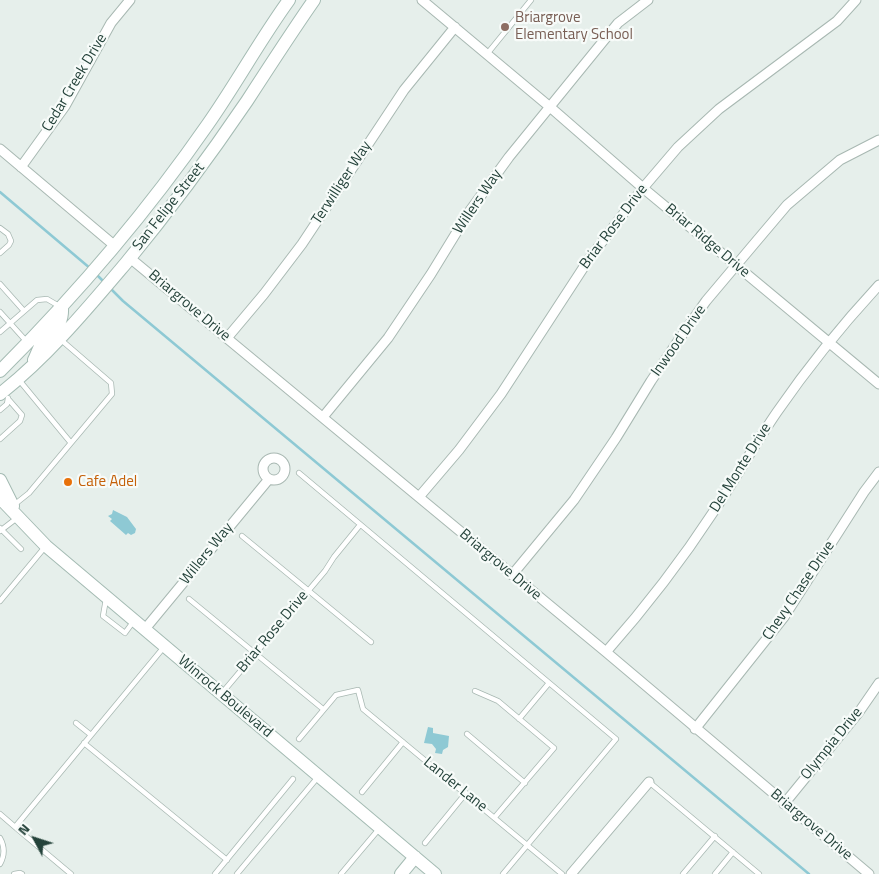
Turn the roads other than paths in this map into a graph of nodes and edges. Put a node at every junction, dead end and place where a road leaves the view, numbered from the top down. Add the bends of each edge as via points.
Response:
1 (130, 0) edge
2 (289, 0) edge
3 (314, 0) edge
4 (422, 0) edge
5 (532, 0) edge
6 (648, 0) edge
7 (856, 0) edge
8 (455, 27) junction
9 (487, 54) junction
10 (229, 91) junction
11 (246, 102) junction
12 (550, 107) junction
13 (879, 140) edge
14 (0, 149) edge
15 (21, 167) junction
16 (643, 188) junction
17 (1, 230) edge
18 (111, 250) junction
19 (0, 253) edge
20 (130, 258) junction
21 (736, 266) junction
22 (0, 284) edge
23 (879, 285) edge
24 (62, 308) junction
25 (0, 312) edge
26 (24, 312) junction
27 (10, 324) junction
28 (0, 332) edge
29 (227, 338) junction
30 (60, 339) junction
31 (28, 343) junction
32 (829, 343) junction
33 (30, 369) junction
34 (0, 370) edge
35 (18, 379) junction
36 (879, 384) edge
37 (4, 395) edge
38 (0, 410) edge
39 (323, 417) junction
40 (0, 439) edge
41 (71, 443) junction
42 (879, 472) edge
43 (299, 473) dead end
44 (269, 479) dead end
45 (0, 480) edge
46 (419, 497) junction
47 (0, 498) edge
48 (15, 512) junction
49 (360, 525) junction
50 (0, 530) edge
51 (242, 536) dead end
52 (46, 546) junction
53 (21, 549) dead end
54 (512, 575) junction
55 (308, 590) junction
56 (189, 599) dead end
57 (0, 601) edge
58 (145, 629) junction
59 (371, 642) dead end
60 (165, 646) junction
61 (606, 652) junction
62 (255, 653) junction
63 (549, 683) junction
64 (879, 683) edge
65 (475, 691) dead end
66 (221, 694) junction
67 (323, 709) junction
68 (519, 719) junction
69 (76, 723) dead end
70 (696, 729) junction
71 (467, 734) dead end
72 (91, 735) junction
73 (299, 739) dead end
74 (403, 742) junction
75 (84, 743) junction
76 (318, 777) junction
77 (293, 779) dead end
78 (649, 782) joint
79 (525, 783) junction
80 (362, 792) dead end
81 (466, 793) junction
82 (784, 804) junction
83 (0, 814) edge
84 (495, 817) junction
85 (16, 827) junction
86 (380, 828) junction
87 (715, 836) junction
88 (0, 838) edge
89 (425, 843) dead end
90 (528, 845) junction
91 (734, 852) junction
92 (415, 858) junction
93 (227, 860) junction
94 (0, 864) edge
95 (14, 874) edge
96 (22, 874) edge
97 (71, 874) edge
98 (215, 874) edge
99 (238, 874) edge
100 (341, 874) edge
101 (401, 874) edge
102 (435, 874) edge
103 (503, 874) edge
104 (562, 874) edge
105 (571, 874) edge
106 (683, 874) edge
107 (715, 874) edge
108 (760, 874) edge
109 (869, 874) edge

1 - 15 street, Cedar Creek Drive via 111,23 65,106
2 - 10 main road, San Felipe Street
3 - 11 main road, San Felipe Street
4 - 8 street, Briar Ridge Drive
5 - 9 lane
6 - 12 street, Willers Way via 618,24
7 - 16 street, Briar Rose Drive via 837,21 719,109 678,147
8 - 9 street, Briar Ridge Drive
8 - 29 street, Terwilliger Way via 404,90 302,244
9 - 12 street, Briar Ridge Drive
10 - 11 main road
10 - 18 main road, San Felipe Street via 178,166
11 - 20 main road, San Felipe Street
12 - 16 street, Briar Ridge Drive
12 - 39 street, Willers Way via 509,156 469,212 388,338
13 - 21 street, Inwood Drive via 840,160 787,205
14 - 15 street
15 - 18 street
16 - 21 street, Briar Ridge Drive
16 - 46 street, Briar Rose Drive via 580,272 500,394
17 - 19 lane via 11,241
18 - 24 main road, San Felipe Street
20 - 29 street, Briargrove Drive
20 - 30 main road, San Felipe Street
21 - 32 street, Briar Ridge Drive
21 - 54 street, Inwood Drive via 678,341 574,500
22 - 26 lane
23 - 32 street, Del Monte Drive
24 - 26 lane via 42,298
24 - 31 main road, San Felipe Street
24 - 33 main road via 60,324 43,341
25 - 27 lane
26 - 27 lane
27 - 28 lane
27 - 31 lane
29 - 39 street, Briargrove Drive
30 - 33 main road, San Felipe Street
30 - 41 lane via 111,383 112,394
31 - 34 main road, San Felipe Street
32 - 36 street, Briar Ridge Drive
32 - 61 street, Del Monte Drive via 777,412 678,564
33 - 35 main road, San Felipe Street
35 - 37 main road, San Felipe Street
35 - 41 lane
37 - 38 lane via 7,404
37 - 40 lane via 22,415 20,421
39 - 46 street, Briargrove Drive
41 - 48 lane
42 - 70 street, Chevy Chase Drive via 784,617
43 - 49 lane
44 - 58 street, Willers Way
45 - 48 main road, Winrock Boulevard
46 - 54 street, Briargrove Drive
47 - 48 main road, Winrock Boulevard
48 - 50 lane
48 - 52 main road, Winrock Boulevard
49 - 55 lane, Briar Rose Drive
49 - 63 lane
50 - 53 lane
51 - 55 lane
52 - 57 lane
52 - 58 main road, Winrock Boulevard
54 - 61 street, Briargrove Drive
55 - 59 lane
55 - 62 lane, Briar Rose Drive
56 - 62 lane
58 - 60 main road, Winrock Boulevard
60 - 66 main road, Winrock Boulevard
60 - 72 lane
61 - 70 street, Briargrove Drive
62 - 66 lane, Briar Rose Drive
62 - 67 lane
63 - 68 lane
63 - 90 lane via 616,739
64 - 82 street, Olympia Drive
65 - 68 lane via 498,701
66 - 76 main road, Winrock Boulevard
67 - 73 lane
67 - 74 lane, Lander Lane via 336,695 358,690 363,709
68 - 79 lane via 554,748
69 - 72 lane
70 - 82 street, Briargrove Drive
71 - 79 lane
72 - 75 lane
74 - 80 lane
74 - 81 lane, Lander Lane
75 - 85 lane
75 - 93 lane
76 - 86 main road, Winrock Boulevard
76 - 99 lane
77 - 93 lane
78 - 87 lane
78 - 105 street
79 - 84 lane
81 - 84 lane, Lander Lane
81 - 89 lane
82 - 109 street, Briargrove Drive
83 - 85 lane
84 - 90 lane, Lander Lane
85 - 97 lane
86 - 92 main road, Winrock Boulevard
86 - 100 lane
87 - 91 lane
87 - 106 lane
88 - 94 lane via 4,857
90 - 103 lane
90 - 104 lane, Lander Lane
91 - 107 lane
91 - 108 lane
92 - 101 main road
92 - 102 main road, Winrock Boulevard
93 - 98 lane
95 - 96 lane

